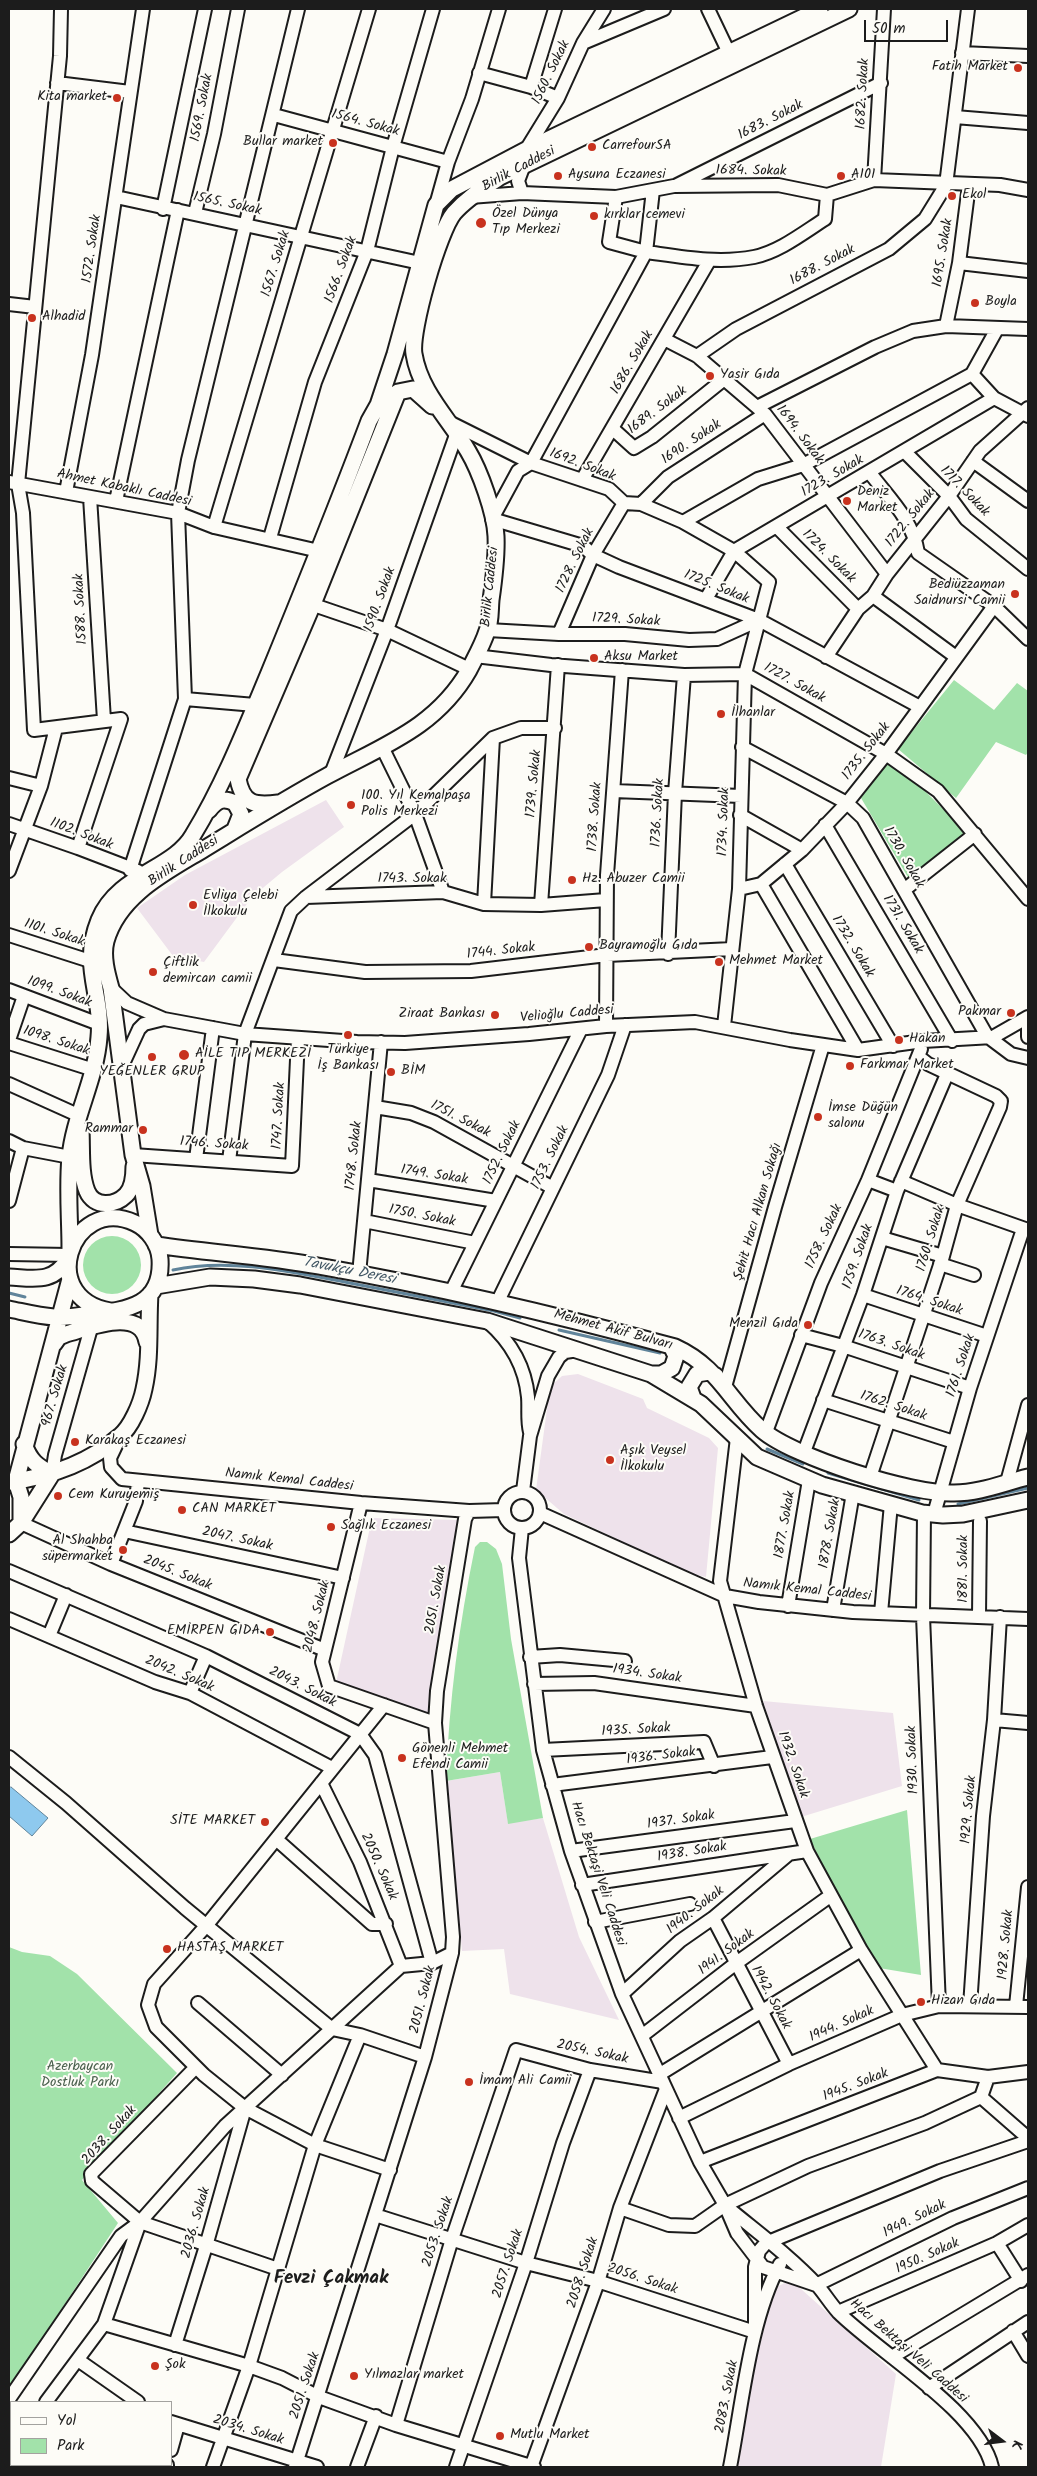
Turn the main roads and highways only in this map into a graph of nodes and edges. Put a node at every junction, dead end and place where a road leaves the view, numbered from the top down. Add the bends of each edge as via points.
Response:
1 (820, 9) edge
2 (849, 9) edge
3 (398, 392) junction
4 (378, 405) junction
5 (444, 420) junction
6 (306, 602) junction
7 (279, 803) junction
8 (205, 814) junction
9 (235, 830) junction
10 (80, 1116) junction
11 (133, 1155) junction
12 (153, 1240) junction
13 (69, 1254) junction
14 (9, 1277) edge
15 (70, 1279) junction
16 (153, 1290) junction
17 (9, 1309) edge
18 (116, 1312) junction
19 (61, 1317) junction
20 (54, 1344) junction
21 (148, 1346) junction
22 (671, 1346) junction
23 (651, 1374) junction
24 (721, 1382) junction
25 (693, 1398) junction
26 (24, 1444) junction
27 (52, 1474) junction
28 (1028, 1477) edge
29 (12, 1482) edge
30 (1028, 1500) edge
31 (21, 1523) junction
32 (9, 1534) edge

1 - 4 main road, Birlik Caddesi via 526,150 452,189 436,205
2 - 5 main road, Birlik Caddesi via 500,177 452,214 439,241 416,329 414,353 422,379
3 - 4 main road
3 - 5 main road via 416,391
3 - 6 main road
4 - 6 main road, Birlik Caddesi via 319,551
5 - 7 main road, Birlik Caddesi via 468,452 486,492 496,534 488,630 450,698 419,726
6 - 7 main road via 238,779 241,792 250,801 260,805
6 - 8 main road, Birlik Caddesi
7 - 9 main road, Birlik Caddesi
8 - 9 main road via 218,800 235,803 241,814
8 - 10 main road, Birlik Caddesi via 192,839 180,851 137,871 100,917 92,940 90,961 99,1024 94,1070
9 - 11 main road, Birlik Caddesi via 164,872 134,895 114,922 105,944
10 - 11 main road via 84,1179 94,1200 114,1203 127,1195 134,1172
10 - 13 main road, Birlik Caddesi via 70,1157
11 - 12 main road, Birlik Caddesi
12 - 13 main road via 135,1223 120,1218 104,1219 83,1230
12 - 16 main road via 161,1269
12 - 22 main road, Mehmet Akif Bulvarı via 316,1265 498,1301
13 - 14 main road via 61,1270 42,1278
13 - 15 main road
15 - 18 main road via 80,1297 91,1306
15 - 19 main road
16 - 18 main road via 135,1306
16 - 21 main road
16 - 23 main road, Mehmet Akif Bulvarı via 210,1277 300,1285 486,1321
17 - 19 main road
18 - 19 main road
19 - 20 main road
20 - 21 main road via 66,1334 112,1322 137,1325 143,1329
20 - 26 main road
21 - 27 main road via 143,1391 122,1436 89,1457
22 - 23 main road via 676,1356 672,1368 661,1374
22 - 24 main road, Mehmet Akif Bulvarı via 692,1355
23 - 25 main road, Mehmet Akif Bulvarı
24 - 25 main road via 709,1372 697,1374 689,1387
24 - 28 main road, Mehmet Akif Bulvarı via 778,1441 870,1477 939,1493 976,1492
25 - 30 main road, Mehmet Akif Bulvarı via 719,1418 757,1457 809,1480 853,1494 929,1514 963,1514
26 - 27 main road via 36,1466
26 - 29 main road
27 - 29 main road
27 - 31 main road
29 - 31 main road via 22,1497
31 - 32 main road

